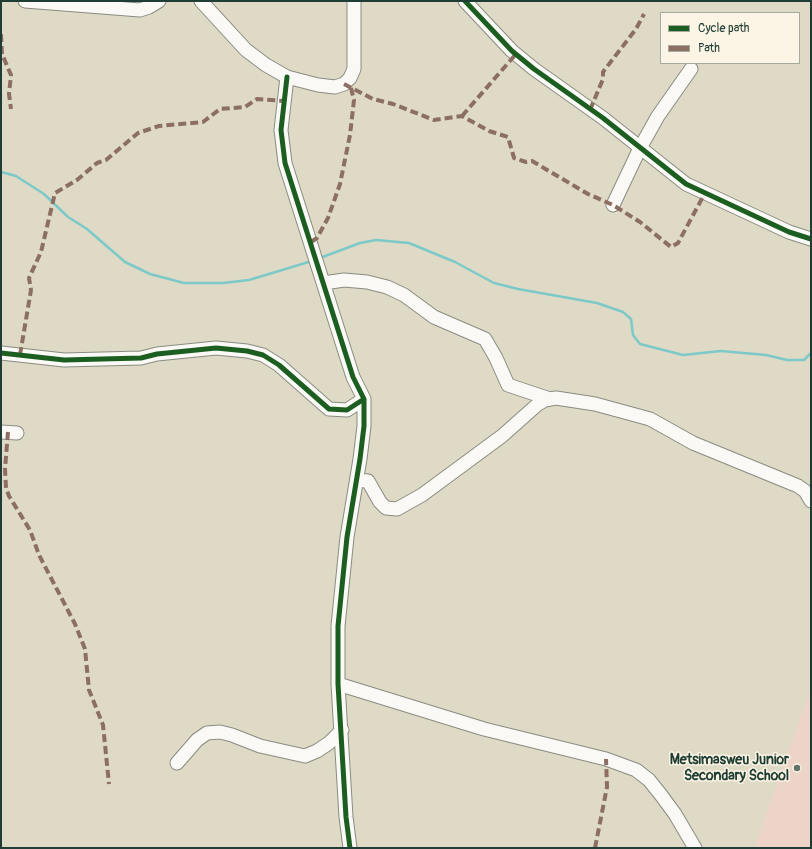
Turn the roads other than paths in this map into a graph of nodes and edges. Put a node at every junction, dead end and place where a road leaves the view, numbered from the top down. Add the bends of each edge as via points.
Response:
1 (25, 1) edge
2 (159, 1) edge
3 (201, 1) edge
4 (354, 1) edge
5 (465, 1) edge
6 (691, 69) dead end
7 (288, 77) junction
8 (640, 148) junction
9 (613, 205) dead end
10 (811, 239) edge
11 (322, 279) junction
12 (1, 353) edge
13 (364, 399) junction
14 (550, 399) junction
15 (1, 432) edge
16 (18, 433) dead end
17 (358, 480) junction
18 (811, 501) edge
19 (338, 684) junction
20 (342, 730) junction
21 (178, 763) dead end
22 (350, 848) edge
23 (695, 848) edge

1 - 2 street via 140,10 149,8
3 - 7 street via 246,50 266,66
4 - 7 street via 355,59 350,78 344,84 335,87
5 - 8 street via 512,51
6 - 8 street via 658,116
7 - 11 street via 281,130 285,163
8 - 9 street
8 - 10 street via 686,184 789,232
11 - 13 street via 354,377
11 - 14 street via 367,282 387,287 434,317 485,339 508,385
12 - 13 street via 64,360 141,358 216,348 247,351 264,356 280,365 330,409 347,410
13 - 17 street
14 - 17 street via 538,404 502,436 422,495 397,509 386,508 368,481
14 - 18 street via 595,404 650,419 693,443 798,486 805,491
15 - 16 street
17 - 19 street via 347,537 339,619
19 - 20 street
19 - 23 street via 484,729 606,759 636,770 649,780 668,804
20 - 21 street via 329,743 305,756 260,746 220,732 207,734 197,740
20 - 22 street

